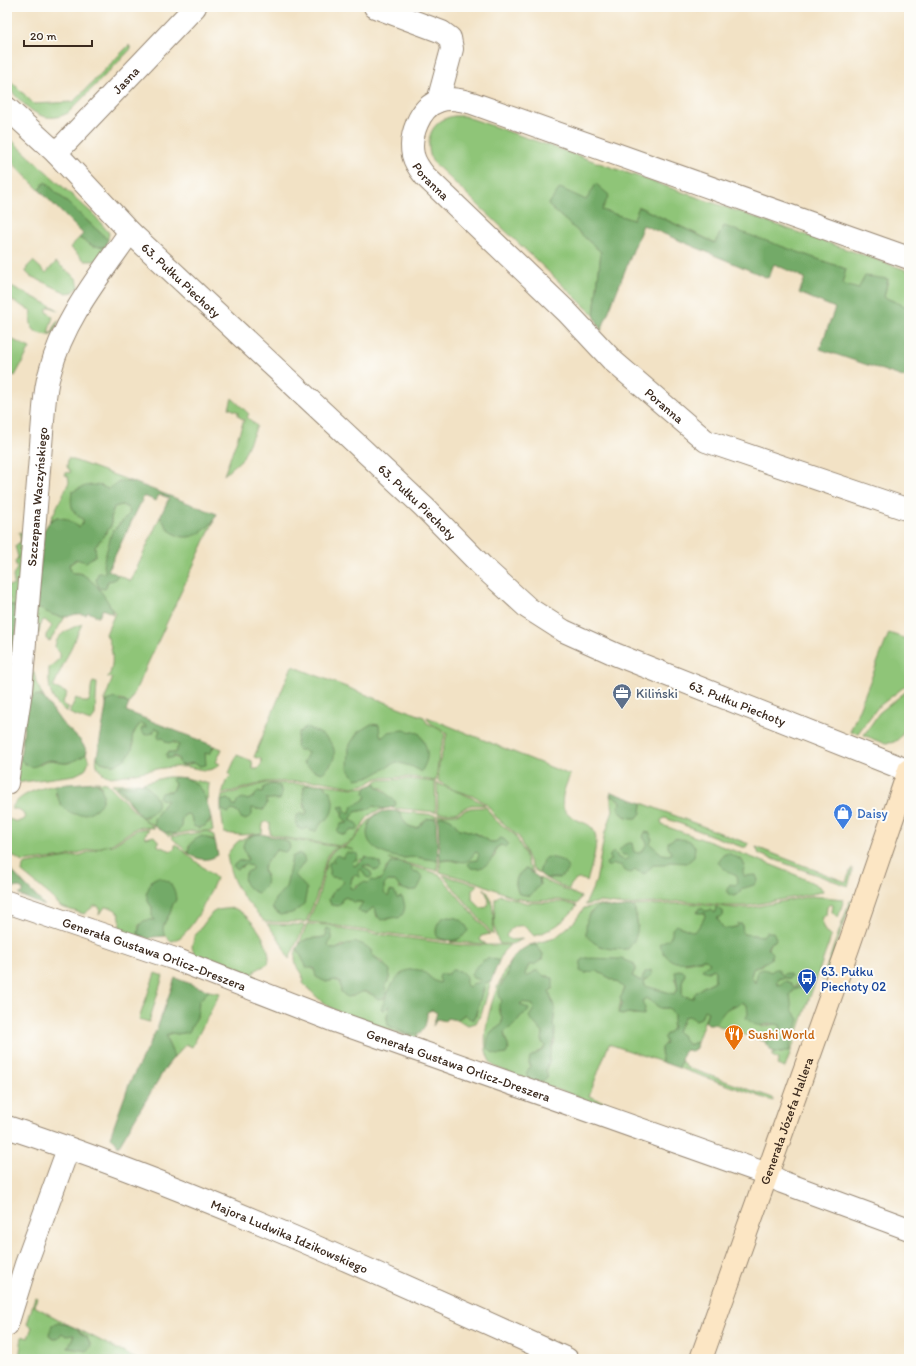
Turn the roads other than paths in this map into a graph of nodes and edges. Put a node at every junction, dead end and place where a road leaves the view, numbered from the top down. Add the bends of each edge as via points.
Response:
1 (195, 7) edge
2 (375, 7) edge
3 (438, 101) junction
4 (7, 108) edge
5 (56, 153) junction
6 (130, 232) junction
7 (909, 258) edge
8 (909, 510) edge
9 (909, 771) edge
10 (7, 783) edge
11 (7, 902) edge
12 (7, 1127) edge
13 (68, 1149) junction
14 (767, 1174) junction
15 (909, 1229) edge
16 (7, 1325) edge
17 (567, 1359) edge
18 (701, 1359) edge

1 - 5 street, Jasna
2 - 3 street via 442,32 450,38 452,49
3 - 7 street via 460,100 486,106
3 - 8 street, Poranna via 426,111 416,128 412,146 413,156 419,168 567,312 613,361 706,441
4 - 5 street, 63. Pułku Piechoty
5 - 6 street, 63. Pułku Piechoty
6 - 9 street, 63. Pułku Piechoty via 539,616 564,631 617,655
6 - 10 street, Szczepana Waczyńskiego via 73,319 50,371 44,408 21,691
9 - 14 street, Generała Józefa Hallera
11 - 14 street, Generała Gustawa Orlicz-Dreszera via 175,959 338,1022
12 - 13 street, Majora Ludwika Idzikowskiego
13 - 16 street
13 - 17 street, Majora Ludwika Idzikowskiego via 231,1211
14 - 15 street, Generała Gustawa Orlicz-Dreszera via 782,1182
14 - 18 street, Generała Józefa Hallera

